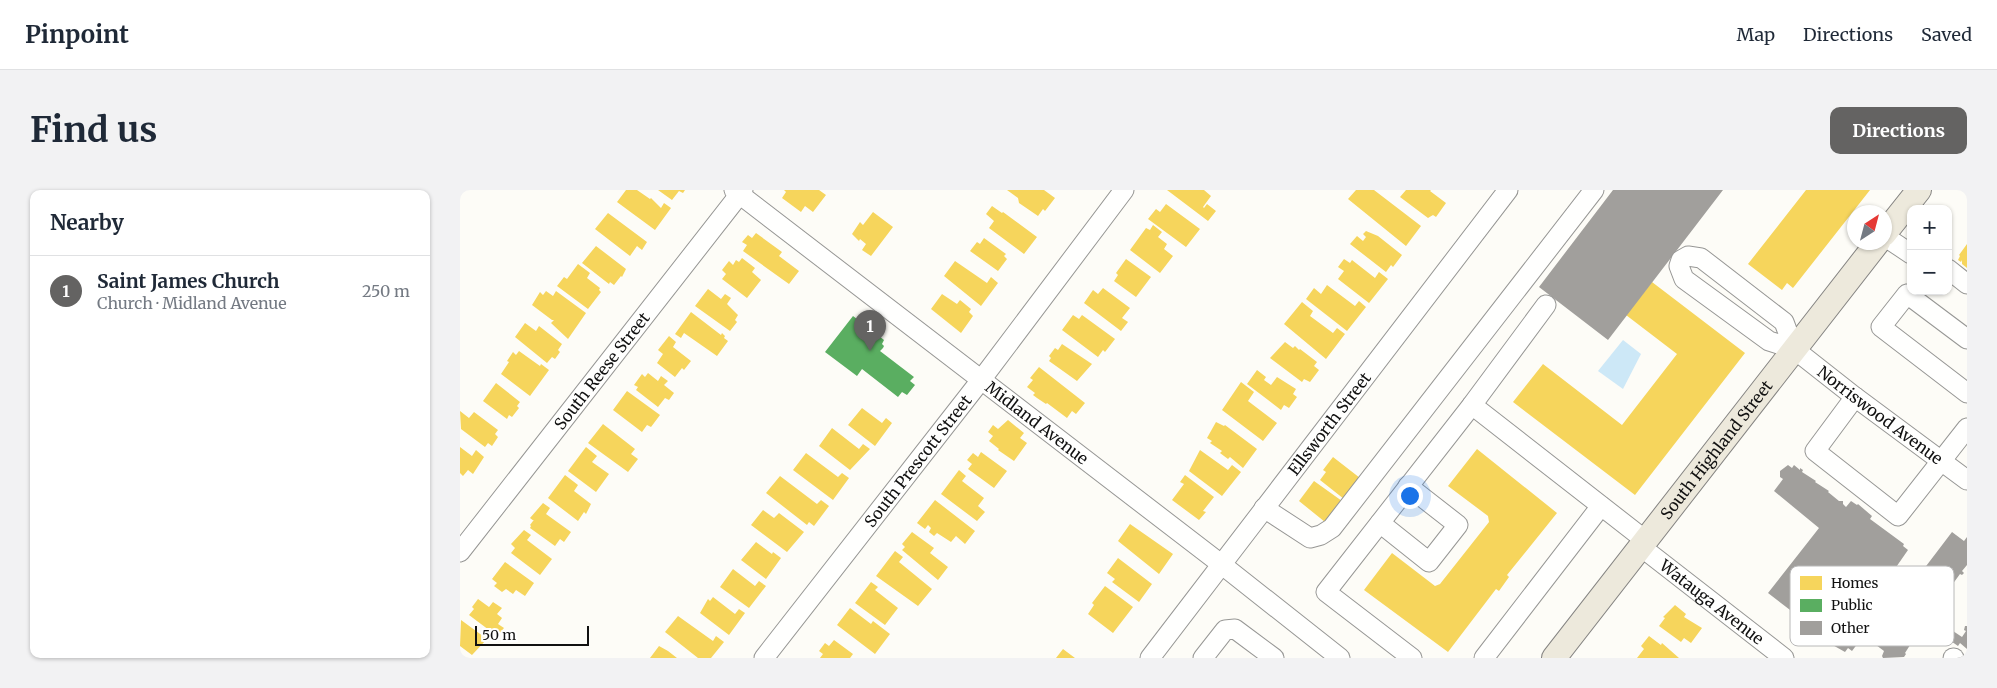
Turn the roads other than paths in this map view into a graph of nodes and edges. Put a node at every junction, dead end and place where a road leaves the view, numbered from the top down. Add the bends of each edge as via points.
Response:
1 (1124, 190) edge
2 (1508, 190) edge
3 (1594, 190) edge
4 (1919, 190) edge
5 (739, 192) edge
6 (1892, 225) edge
7 (1892, 241) edge
8 (1872, 250) edge
9 (1907, 251) edge
10 (1952, 272) edge
11 (1967, 284) edge
12 (1546, 305) dead end
13 (1967, 339) edge
14 (1794, 349) junction
15 (981, 380) junction
16 (1967, 393) edge
17 (1855, 397) junction
18 (1472, 405) junction
19 (1967, 428) edge
20 (1941, 461) junction
21 (1967, 480) edge
22 (1408, 486) junction
23 (1601, 506) junction
24 (1264, 508) junction
25 (1380, 523) junction
26 (1642, 543) junction
27 (460, 552) edge
28 (1221, 564) junction
29 (1319, 652) edge
30 (1267, 656) edge
31 (1405, 656) edge
32 (764, 658) edge
33 (1150, 658) edge
34 (1203, 658) edge
35 (1340, 658) edge
36 (1484, 658) edge
37 (1554, 658) edge
38 (1784, 658) edge

1 - 15 street, South Prescott Street
2 - 24 street, Ellsworth Street
3 - 24 street via 1332,528 1321,536 1310,538
4 - 6 main road
5 - 15 street, Midland Avenue
5 - 27 street, South Reese Street
7 - 9 street
8 - 14 main road, South Highland Street
10 - 11 street
12 - 18 street
13 - 16 street via 1907,294 1881,327
14 - 14 street via 1784,322 1701,258 1688,256 1681,260 1679,266 1684,279 1769,341
14 - 17 street, Norriswood Avenue
14 - 26 main road, South Highland Street
15 - 28 street, Midland Avenue
15 - 32 street, South Prescott Street
17 - 20 street, Norriswood Avenue
17 - 20 street via 1815,451 1898,516
18 - 22 street
18 - 23 street, Watauga Avenue
19 - 20 street
20 - 21 street, Norriswood Avenue
22 - 25 street
22 - 25 street via 1458,525 1429,562
23 - 26 street, Watauga Avenue
23 - 36 street
24 - 28 street, Ellsworth Street
25 - 31 street via 1326,592
26 - 37 main road, South Highland Street
26 - 38 street, Watauga Avenue
28 - 29 street, Midland Avenue
28 - 33 street, Ellsworth Street
29 - 35 street, Midland Avenue
30 - 34 street via 1235,629 1225,630

